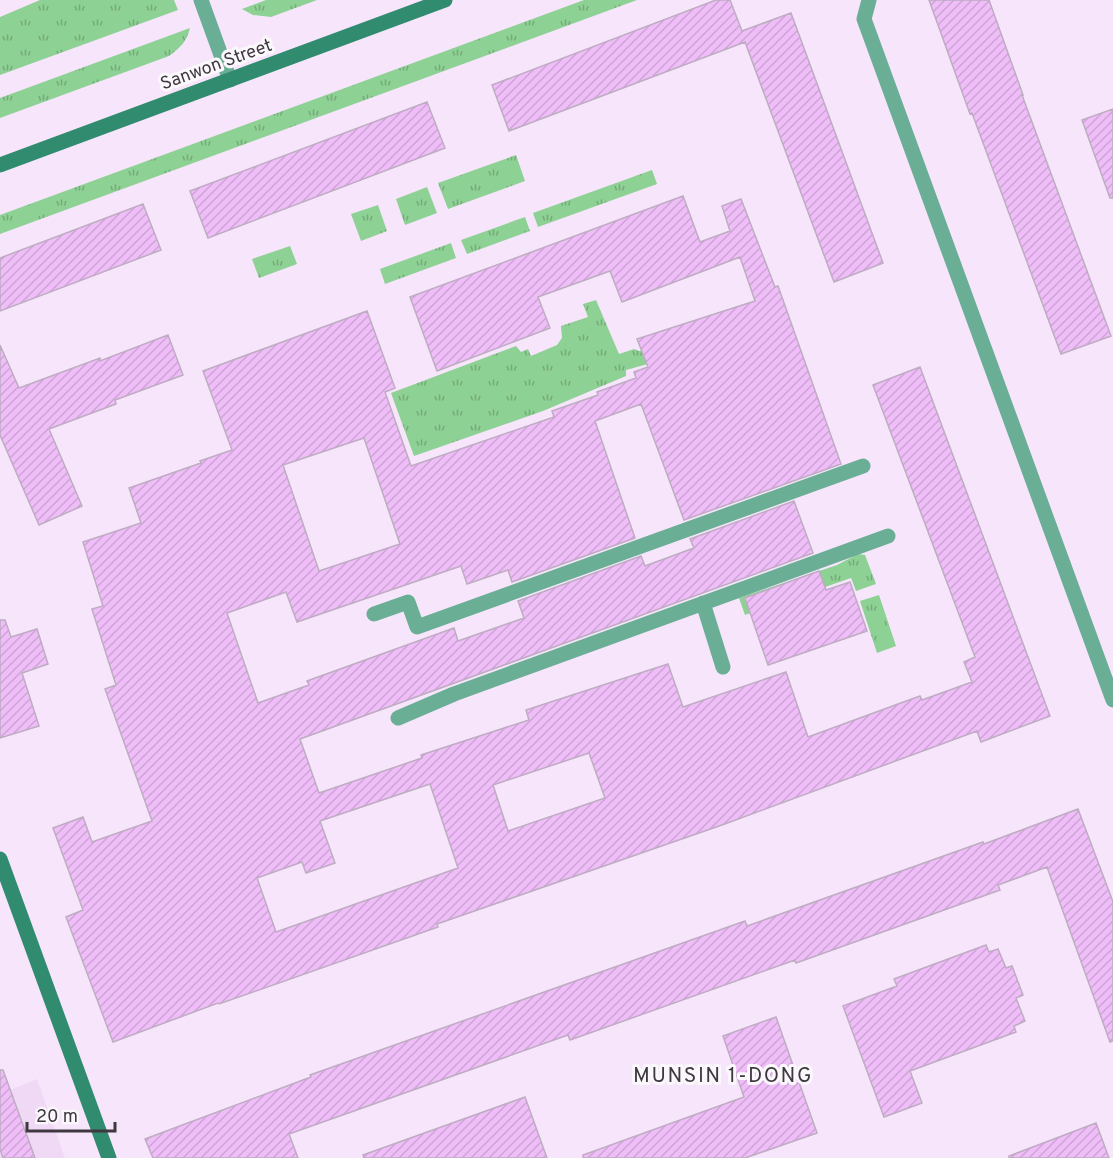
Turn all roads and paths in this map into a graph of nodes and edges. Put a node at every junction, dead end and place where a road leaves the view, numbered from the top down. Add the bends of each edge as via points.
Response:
1 (201, 0) edge
2 (445, 0) edge
3 (869, 0) edge
4 (230, 80) junction
5 (0, 165) edge
6 (863, 466) dead end
7 (888, 536) dead end
8 (704, 603) junction
9 (374, 614) dead end
10 (723, 667) dead end
11 (1113, 700) edge
12 (398, 718) dead end
13 (0, 859) edge
14 (110, 1158) edge

1 - 4 street
2 - 4 main road, Sanwon Street
3 - 11 street via 864,19
4 - 5 main road, Sanwon Street
6 - 9 street via 417,627 408,602
7 - 8 street
8 - 10 street
8 - 12 street
13 - 14 main road

